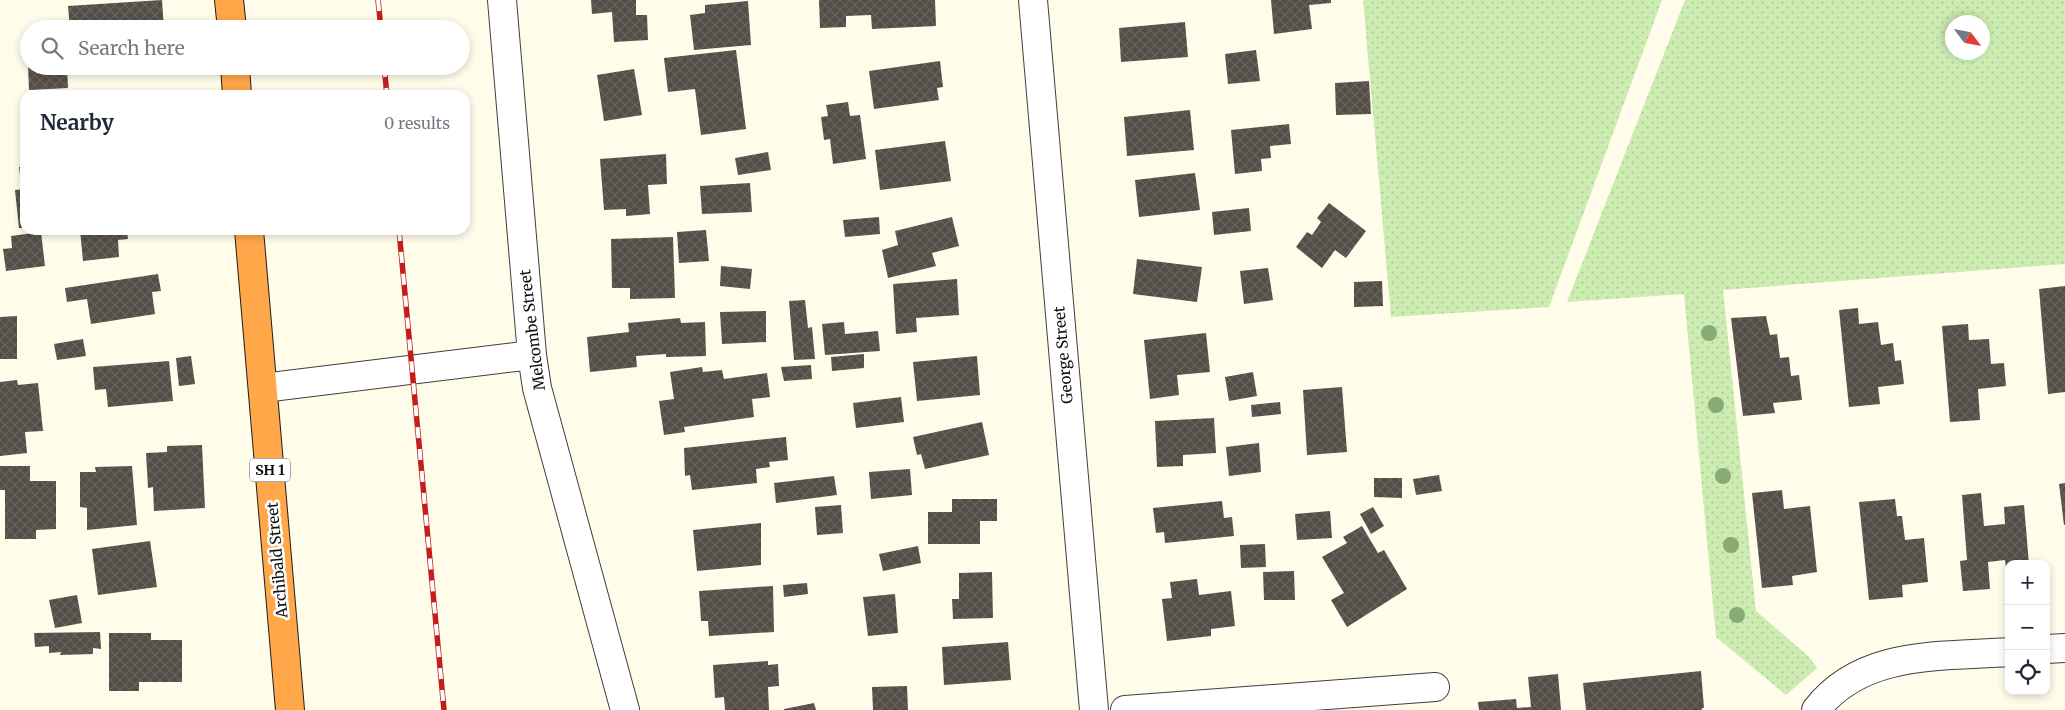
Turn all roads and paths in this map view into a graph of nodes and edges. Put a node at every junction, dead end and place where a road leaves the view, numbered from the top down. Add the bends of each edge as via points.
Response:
1 (229, 0) edge
2 (502, 0) edge
3 (1033, 0) edge
4 (231, 20) edge
5 (236, 75) edge
6 (237, 90) edge
7 (249, 235) edge
8 (532, 354) junction
9 (263, 388) junction
10 (2065, 648) edge
11 (2050, 650) edge
12 (2005, 652) edge
13 (1435, 687) dead end
14 (290, 710) edge
15 (625, 710) edge
16 (1094, 710) edge
17 (1126, 710) edge
18 (1816, 710) edge

1 - 4 highway
2 - 8 street, Melcombe Street
3 - 16 street, George Street
5 - 6 highway
7 - 9 highway, Archibald Street / SH 1
8 - 9 street
8 - 15 street, Melcombe Street via 537,388
9 - 14 highway, Archibald Street / SH 1
10 - 11 street
12 - 18 street via 1887,663 1840,685
13 - 17 street

